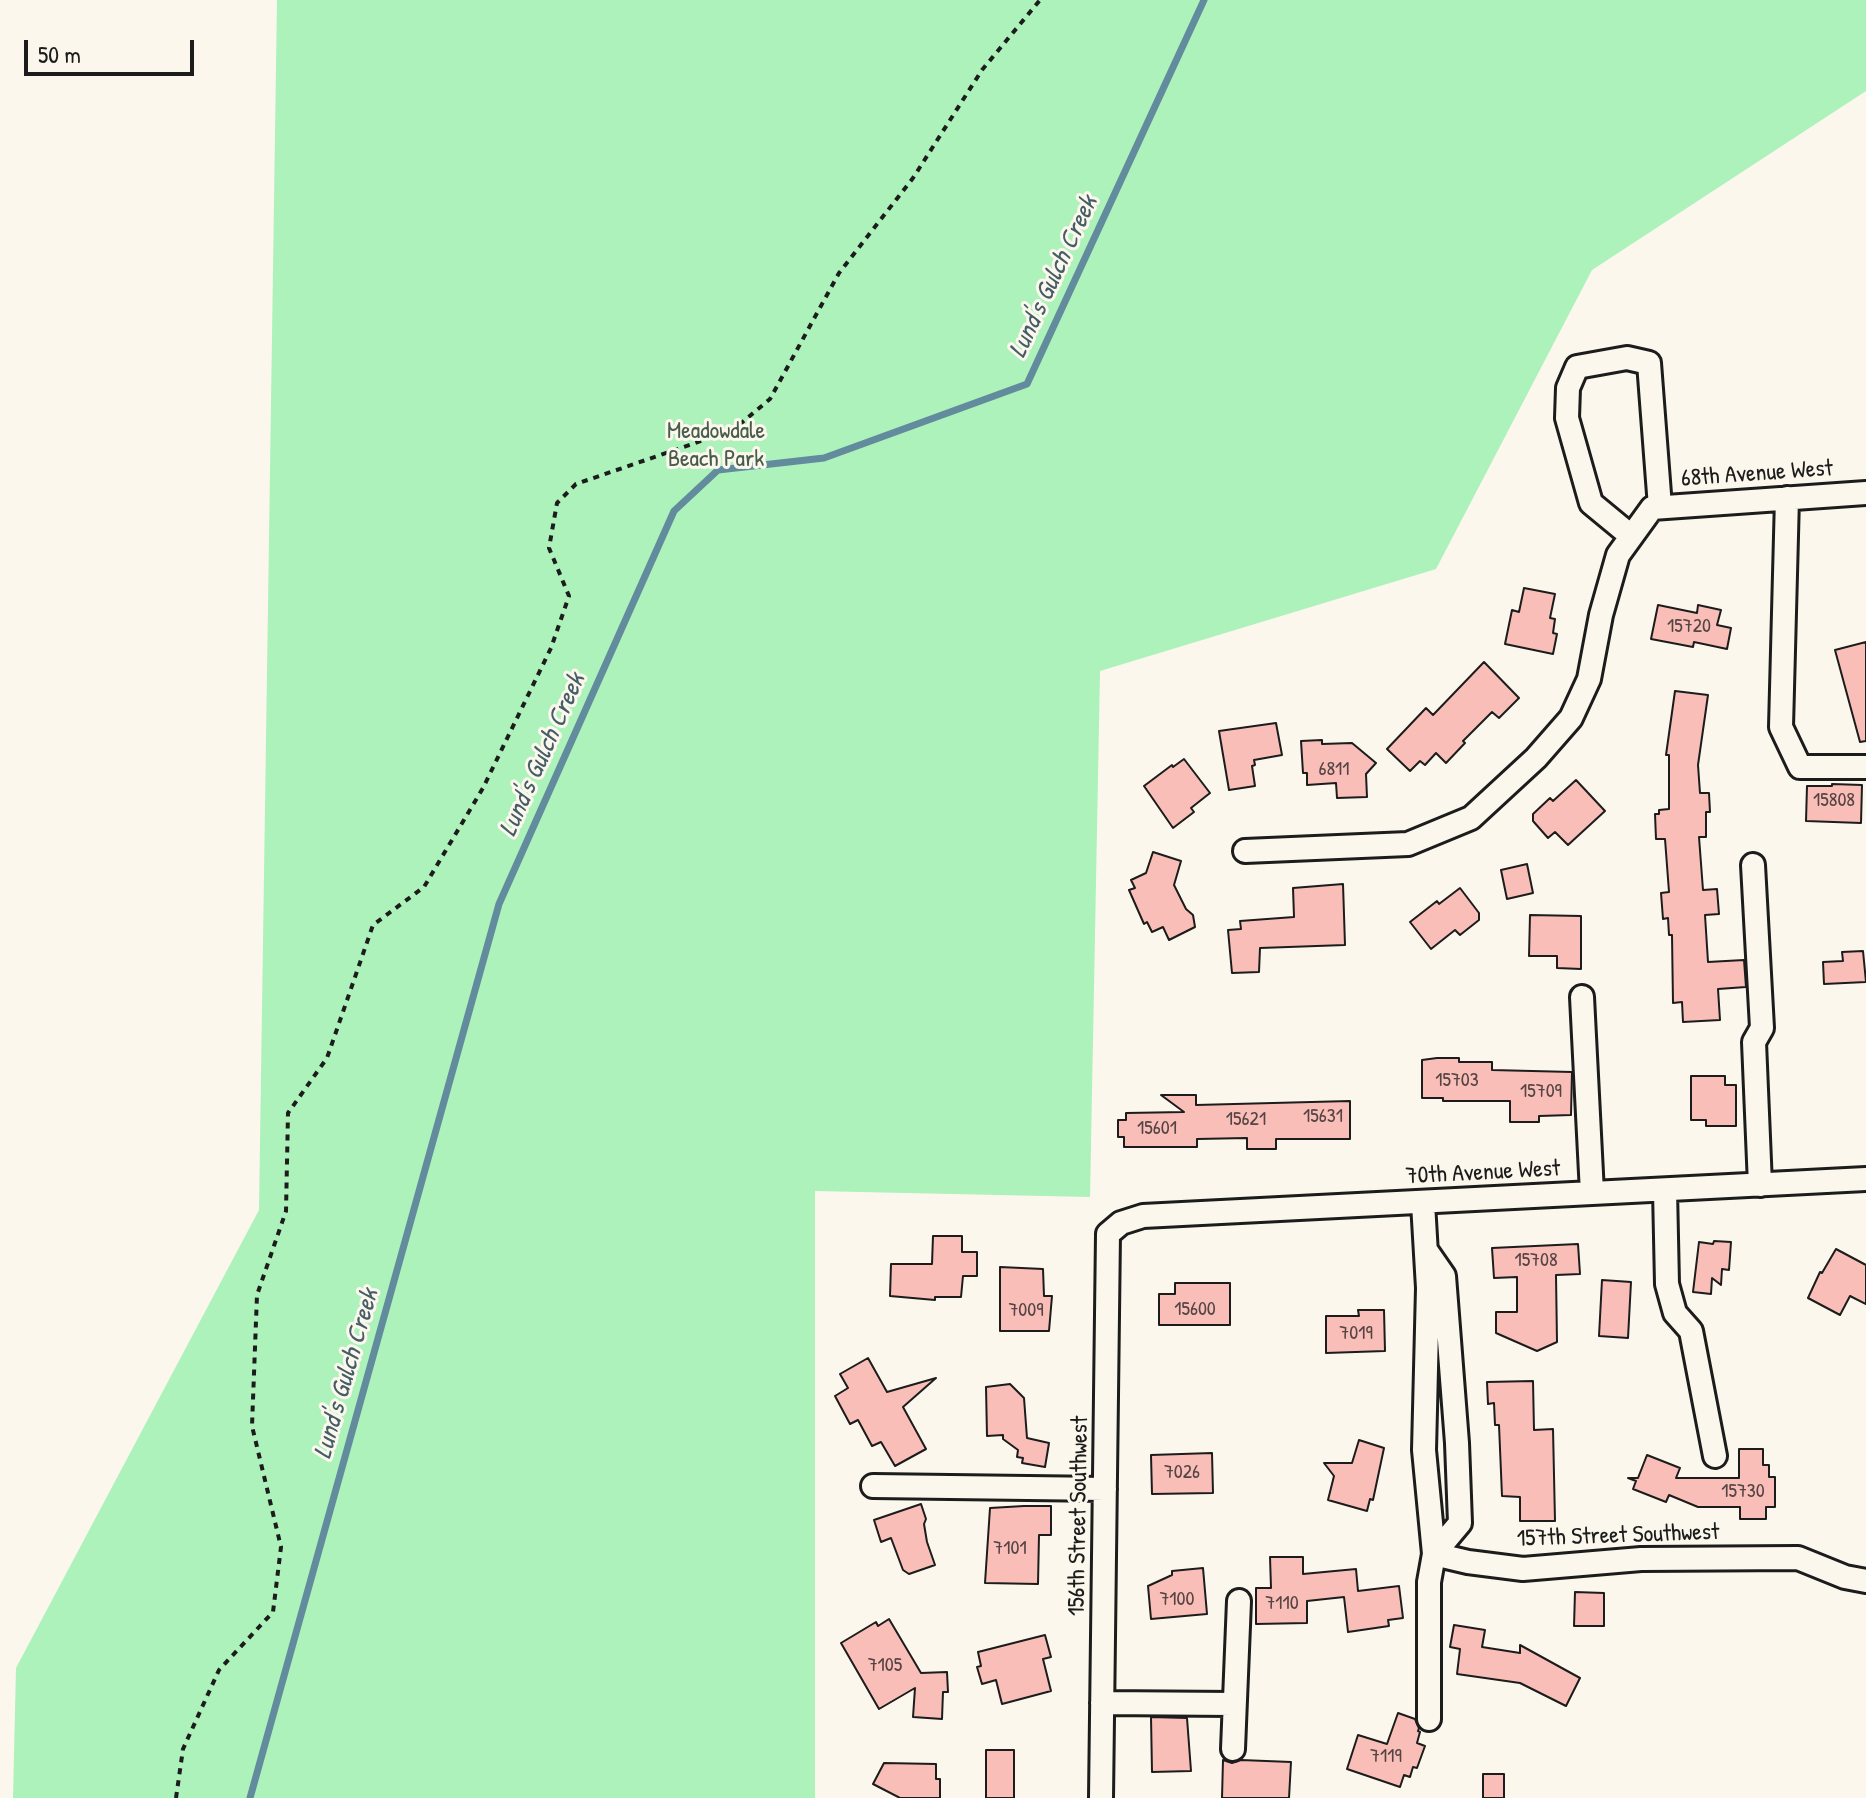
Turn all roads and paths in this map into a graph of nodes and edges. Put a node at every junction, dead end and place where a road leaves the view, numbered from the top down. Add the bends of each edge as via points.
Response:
1 (1040, 0) edge
2 (1866, 493) edge
3 (1787, 498) junction
4 (1656, 507) junction
5 (1631, 536) junction
6 (1866, 767) edge
7 (1245, 851) dead end
8 (1753, 865) dead end
9 (1582, 997) dead end
10 (1866, 1179) edge
11 (1760, 1185) junction
12 (1665, 1190) junction
13 (1592, 1193) junction
14 (1423, 1203) junction
15 (1108, 1234) joint
16 (1426, 1250) junction
17 (1715, 1456) dead end
18 (873, 1486) dead end
19 (1105, 1489) junction
20 (1434, 1554) junction
21 (1866, 1581) edge
22 (1239, 1601) dead end
23 (1102, 1703) junction
24 (1234, 1704) junction
25 (1429, 1719) dead end
26 (1233, 1749) dead end
27 (176, 1798) edge
28 (1101, 1798) edge

1 - 27 path via 982,70 913,178 839,273 770,399 733,430 576,484 557,503 549,548 569,596 551,648 483,788 424,887 373,925 327,1058 288,1113 286,1211 257,1295 252,1426 281,1547 273,1612 219,1670 183,1749
2 - 3 street, 68th Avenue West
3 - 4 street, 68th Avenue West
3 - 6 street via 1781,727 1800,767
4 - 5 street
4 - 5 street via 1649,363 1627,358 1577,367 1568,388 1567,418 1591,503
5 - 7 street via 1618,555 1589,679 1571,718 1471,818 1408,844
8 - 11 street via 1762,1028 1754,1042
9 - 13 street
10 - 11 street, 70th Avenue West
11 - 12 street, 70th Avenue West
12 - 13 street, 70th Avenue West
12 - 17 street via 1667,1284 1675,1313 1691,1331
13 - 14 street, 70th Avenue West
14 - 15 street, 70th Avenue West via 1143,1216
14 - 16 street
15 - 19 street, 156th Street Southwest
16 - 20 street via 1424,1450
16 - 20 street via 1444,1276 1460,1523
18 - 19 street
19 - 23 street, 156th Street Southwest
20 - 21 street, 157th Street Southwest via 1523,1569 1641,1559 1798,1558
20 - 25 street via 1429,1582
22 - 24 street
23 - 24 street
23 - 28 street, 156th Street Southwest
24 - 26 street

